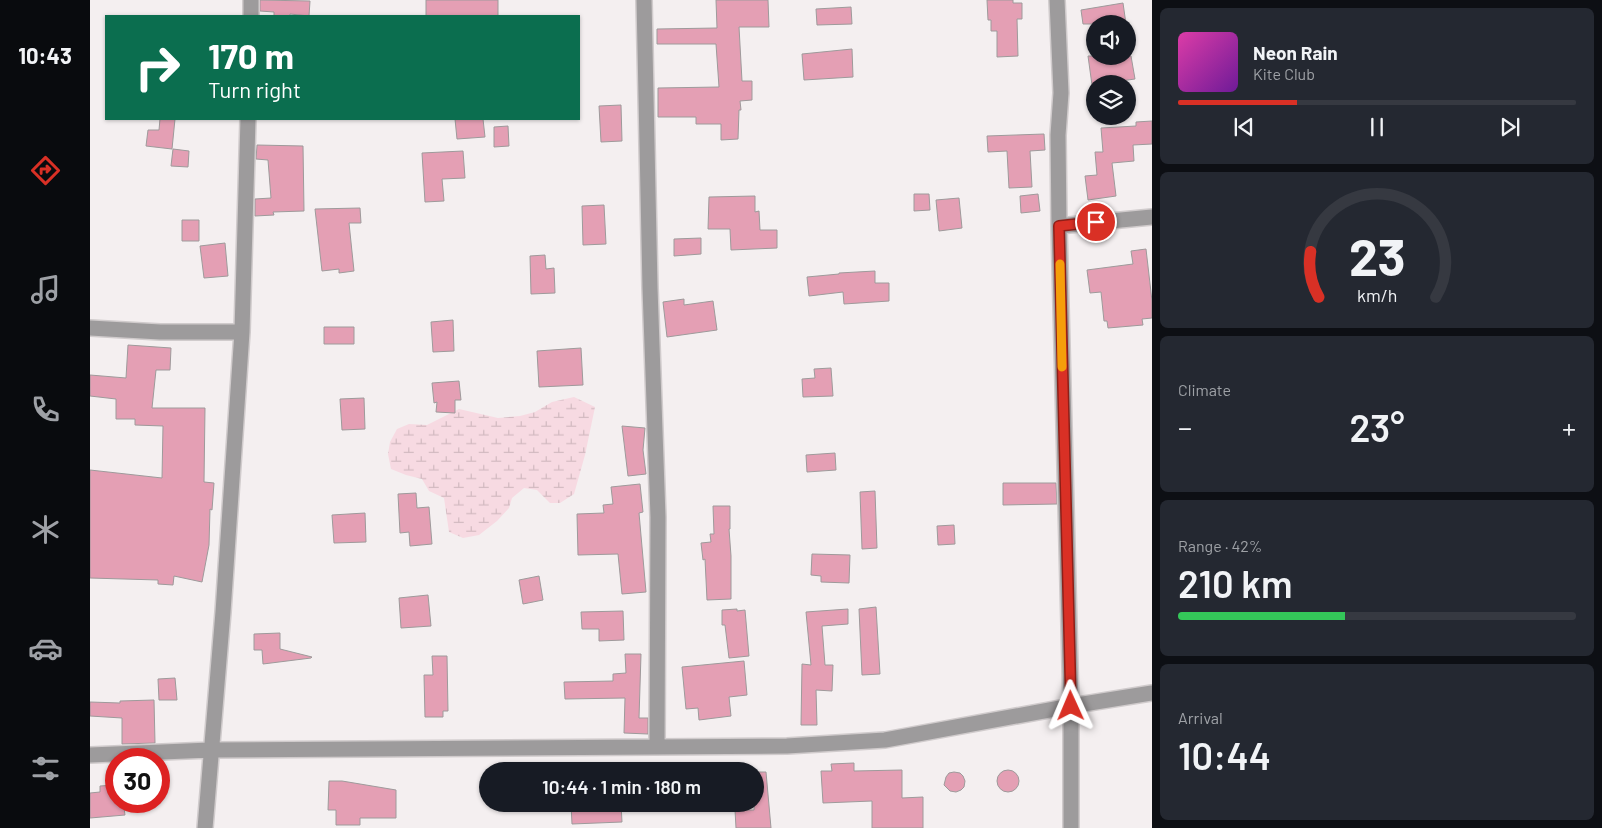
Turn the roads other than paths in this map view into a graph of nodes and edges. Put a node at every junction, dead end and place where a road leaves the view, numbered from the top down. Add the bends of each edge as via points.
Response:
1 (251, 0) edge
2 (644, 0) edge
3 (1057, 0) edge
4 (250, 15) edge
5 (248, 120) edge
6 (1152, 217) edge
7 (1059, 226) junction
8 (90, 328) edge
9 (242, 332) junction
10 (1152, 693) edge
11 (1071, 706) junction
12 (657, 747) junction
13 (210, 750) junction
14 (90, 755) edge
15 (205, 828) edge
16 (1071, 828) edge

1 - 4 street
2 - 12 street via 658,517
3 - 7 street via 1061,93
5 - 9 street
6 - 7 street
7 - 11 street
8 - 9 street
9 - 13 street
10 - 11 street
11 - 12 street via 885,740 787,746
11 - 16 street
12 - 13 street
13 - 14 street
13 - 15 street

